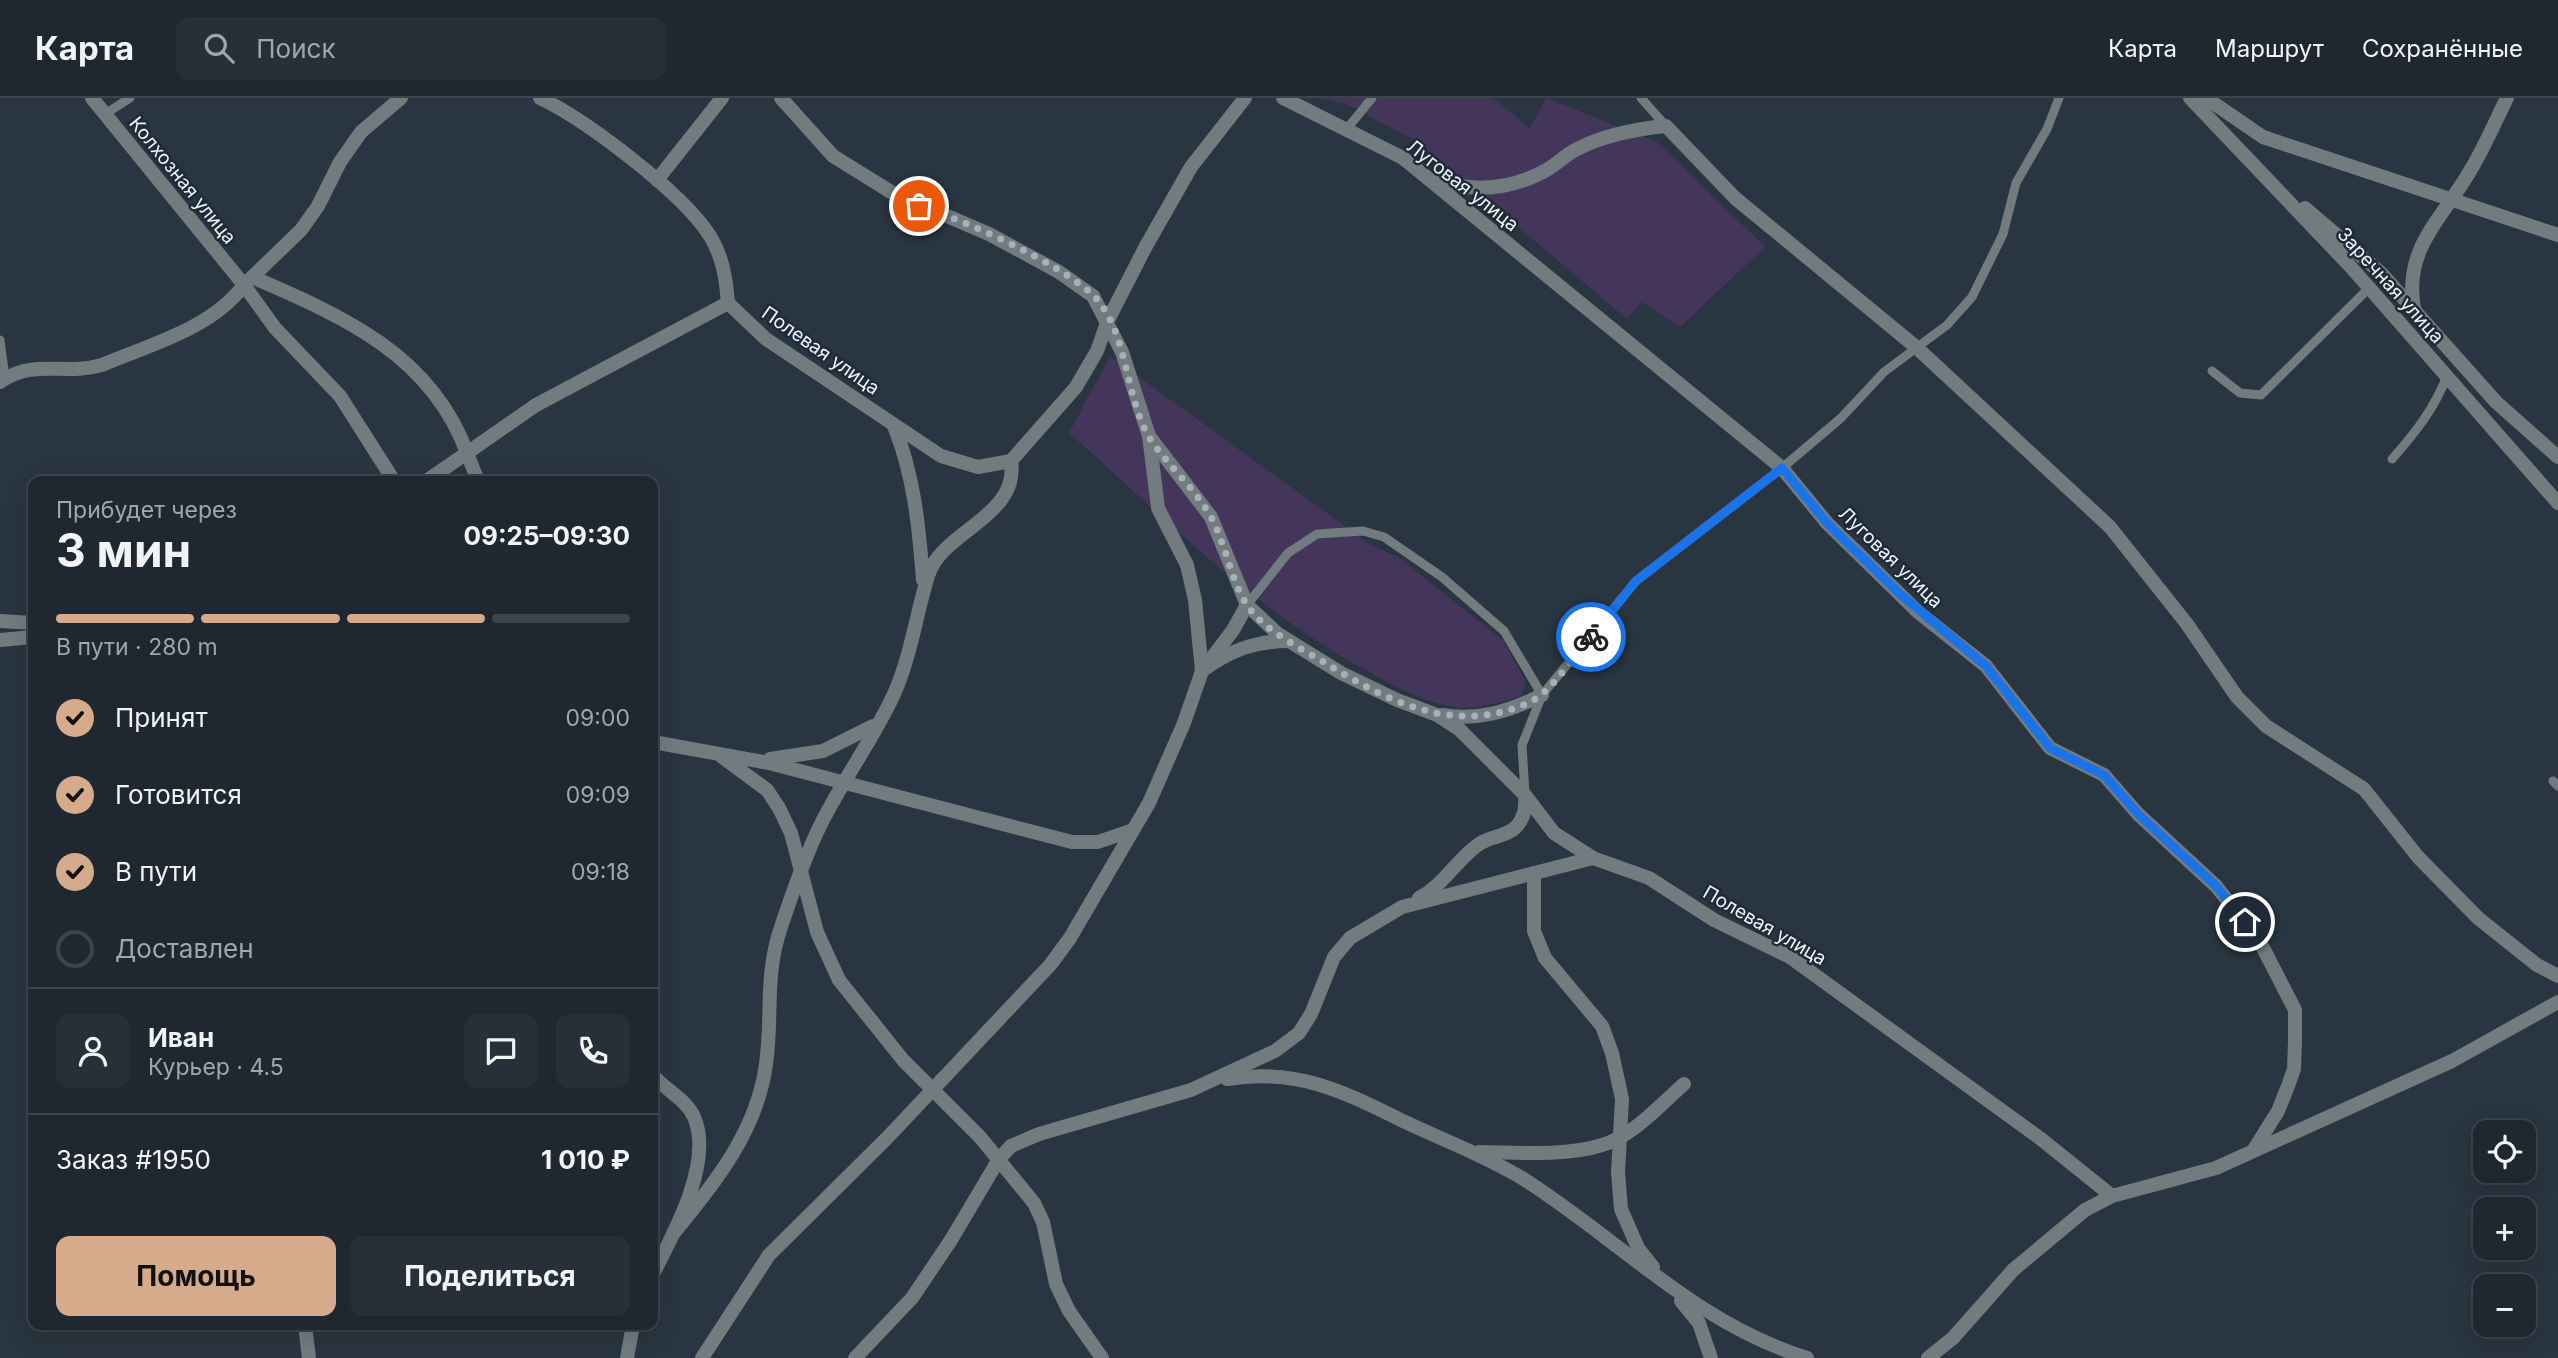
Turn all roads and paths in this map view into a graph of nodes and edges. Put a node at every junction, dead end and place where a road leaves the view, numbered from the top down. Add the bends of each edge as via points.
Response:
1 (92, 98) edge
2 (130, 98) edge
3 (401, 98) edge
4 (540, 98) edge
5 (722, 98) edge
6 (781, 98) edge
7 (1245, 98) edge
8 (1283, 98) edge
9 (1372, 98) edge
10 (1641, 98) edge
11 (2059, 98) edge
12 (2190, 98) edge
13 (2206, 98) edge
14 (2507, 98) edge
15 (104, 114) junction
16 (1666, 126) junction
17 (1346, 130) junction
18 (2263, 175) junction
19 (1427, 178) junction
20 (657, 180) junction
21 (2451, 199) junction
22 (2558, 235) edge
23 (248, 281) junction
24 (2369, 288) junction
25 (728, 303) junction
26 (2414, 308) junction
27 (1108, 320) junction
28 (0, 340) edge
29 (1916, 347) junction
30 (2212, 371) dead end
31 (2447, 376) junction
32 (3, 380) edge
33 (894, 424) junction
34 (1149, 436) junction
35 (467, 453) junction
36 (2558, 457) edge
37 (2392, 459) dead end
38 (1012, 461) junction
39 (1782, 468) junction
40 (391, 476) edge
41 (433, 476) edge
42 (476, 476) edge
43 (2558, 503) edge
44 (924, 588) junction
45 (1247, 606) junction
46 (0, 621) edge
47 (28, 623) edge
48 (28, 637) edge
49 (0, 640) edge
50 (1290, 641) junction
51 (1202, 671) junction
52 (1542, 695) junction
53 (1437, 715) junction
54 (881, 718) junction
55 (658, 743) edge
56 (722, 757) junction
57 (752, 761) junction
58 (843, 782) junction
59 (1525, 795) junction
60 (1133, 830) junction
61 (1593, 858) junction
62 (801, 873) junction
63 (1534, 873) junction
64 (1402, 907) junction
65 (2558, 976) edge
66 (2558, 1002) edge
67 (658, 1080) edge
68 (1208, 1082) junction
69 (1684, 1084) dead end
70 (933, 1090) junction
71 (1622, 1134) junction
72 (2253, 1151) junction
73 (1475, 1152) junction
74 (999, 1158) junction
75 (2112, 1196) junction
76 (673, 1234) junction
77 (658, 1264) edge
78 (1666, 1283) junction
79 (306, 1330) edge
80 (631, 1330) edge
81 (309, 1358) edge
82 (616, 1358) edge
83 (627, 1358) edge
84 (702, 1358) edge
85 (855, 1358) edge
86 (1102, 1358) edge
87 (1711, 1358) edge
88 (1807, 1358) edge
89 (1928, 1358) edge

1 - 15 street, Колхозная улица
2 - 15 lane
3 - 23 street via 362,132 300,230
4 - 20 street via 563,109
5 - 20 street
6 - 27 street, Полевая улица via 833,156 891,192 954,217 1059,272 1093,296
7 - 27 street via 1191,167
8 - 17 street, Луговая улица
9 - 17 lane
10 - 16 lane
11 - 29 lane via 2016,183 2003,234 1972,297 1947,325
12 - 18 street, Заречная улица
13 - 21 street via 2263,137
14 - 21 street via 2470,172
15 - 23 street, Колхозная улица
16 - 19 street via 1602,139 1529,178 1506,185 1462,189
16 - 29 street via 1735,198
17 - 19 street, Луговая улица via 1403,158
18 - 24 street, Заречная улица
18 - 26 street via 2381,273
19 - 39 street, Луговая улица
20 - 25 street via 709,234 723,265
21 - 22 street
21 - 26 street via 2428,228 2417,256 2411,281
23 - 32 street via 231,302 198,326 102,365 23,369
23 - 35 street via 322,307 371,334 447,410
23 - 40 street, Колхозная улица via 275,328 340,396
24 - 30 lane via 2261,396 2240,393
24 - 31 street, Заречная улица
25 - 33 street, Полевая улица via 766,339
25 - 35 street via 536,405
26 - 36 street via 2496,402
27 - 34 street, Полевая улица
27 - 38 street via 1076,387
28 - 32 lane
29 - 39 lane
29 - 65 street via 2110,527 2237,697 2266,726 2364,789 2418,857 2478,918
31 - 37 lane via 2422,425
31 - 43 street, Заречная улица
33 - 38 street, Полевая улица via 940,456 978,467
33 - 44 street via 905,450 915,503
34 - 45 street, Полевая улица via 1211,517
34 - 51 street via 1158,508 1187,565 1195,600
35 - 41 street
35 - 42 street
38 - 44 street via 1006,494 949,547 929,571
39 - 52 lane via 1636,581
39 - 72 street, Луговая улица via 1827,523 1900,594 1986,666 2050,748 2104,775 2138,814 2216,886 2259,940 2295,1010 2295,1041 2288,1086
44 - 54 street via 908,656
45 - 50 street, Полевая улица
45 - 51 street
45 - 52 lane via 1300,543 1317,534 1363,531 1384,537 1504,631
46 - 47 street
48 - 49 street
50 - 51 street via 1241,648
50 - 53 street, Полевая улица via 1363,684
51 - 60 street via 1184,723
52 - 53 street, Полевая улица via 1517,708 1487,715
52 - 59 lane via 1521,746
53 - 59 street, Полевая улица via 1460,730
54 - 57 street via 822,751
54 - 58 street
55 - 56 street
56 - 57 street
56 - 62 street via 767,790 791,833
57 - 58 street
58 - 60 street via 1085,844
58 - 62 street
59 - 61 street, Полевая улица via 1554,833
59 - 64 street via 1526,811 1514,829 1483,841 1464,855 1435,889
60 - 70 street via 1051,964
61 - 63 street
61 - 75 street, Полевая улица via 1648,878 1714,920 1790,957
62 - 70 street via 817,932 839,980
62 - 76 street via 772,960 766,1062 759,1097 730,1160
63 - 64 street
63 - 71 street via 1534,931 1545,958 1602,1026 1620,1087
64 - 68 street via 1350,938 1334,957 1299,1033 1275,1051
66 - 72 street via 2452,1061
67 - 76 street via 688,1108 698,1132 697,1170
68 - 73 street via 1261,1076 1307,1079
68 - 74 street via 1039,1134 1011,1146
69 - 71 street
70 - 74 street
70 - 84 street via 769,1255
71 - 73 street via 1603,1145
71 - 78 street via 1621,1209 1639,1248
72 - 75 street via 2216,1168
73 - 78 street via 1523,1179
74 - 85 street via 912,1298
74 - 86 street via 1034,1203 1043,1222 1056,1284
75 - 89 street via 2045,1241 1953,1338
76 - 77 street
78 - 87 street via 1699,1323
78 - 88 street via 1740,1333
79 - 81 street
80 - 82 street
80 - 83 street

